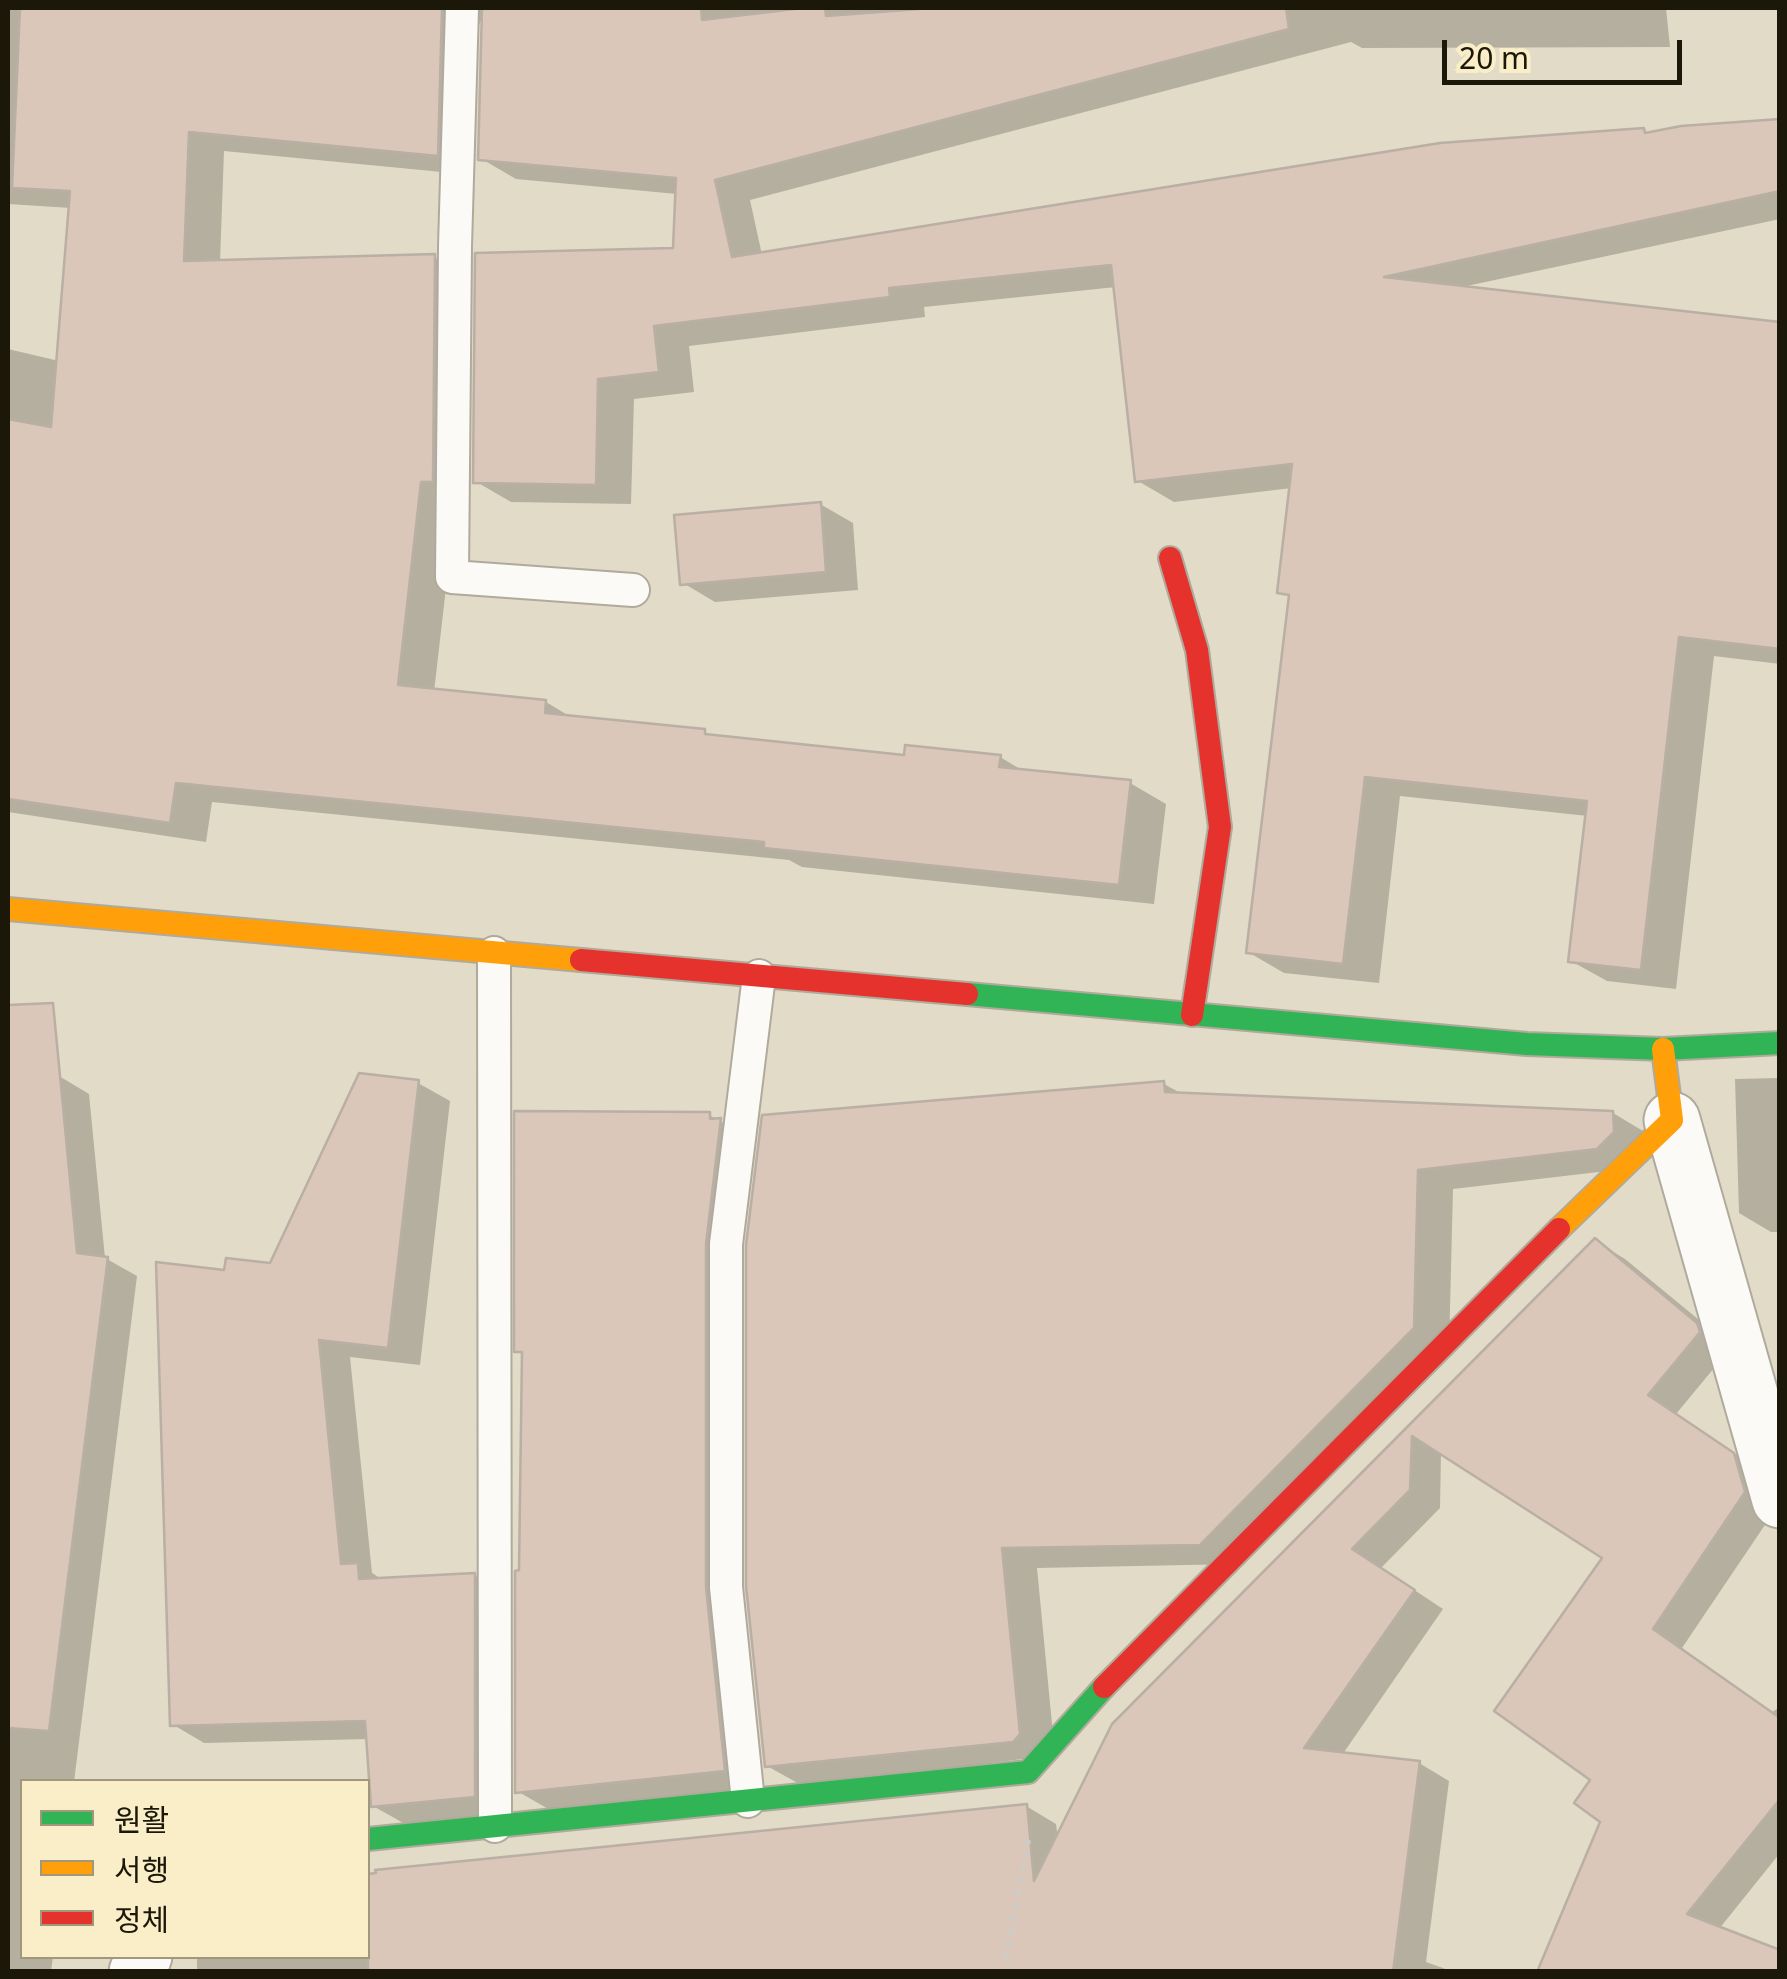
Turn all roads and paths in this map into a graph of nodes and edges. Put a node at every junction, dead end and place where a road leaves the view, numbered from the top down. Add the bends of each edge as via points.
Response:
1 (462, 8) edge
2 (1170, 558) dead end
3 (634, 590) dead end
4 (8, 908) edge
5 (494, 952) junction
6 (760, 976) junction
7 (1192, 1015) junction
8 (1780, 1043) edge
9 (1663, 1049) junction
10 (1672, 1120) junction
11 (1780, 1500) edge
12 (1028, 1772) junction
13 (748, 1801) junction
14 (494, 1826) junction
15 (370, 1839) edge
16 (1010, 1972) edge

1 - 3 lane via 452,577
2 - 7 street via 1197,650 1220,827
4 - 5 street
5 - 6 street
5 - 14 lane
6 - 7 street
6 - 13 lane via 726,1244 726,1587
7 - 9 street
8 - 9 street
9 - 10 street
10 - 11 street
10 - 12 street via 1107,1683
12 - 13 street
12 - 16 path via 1031,1825 1006,1957
13 - 14 street
14 - 15 street

